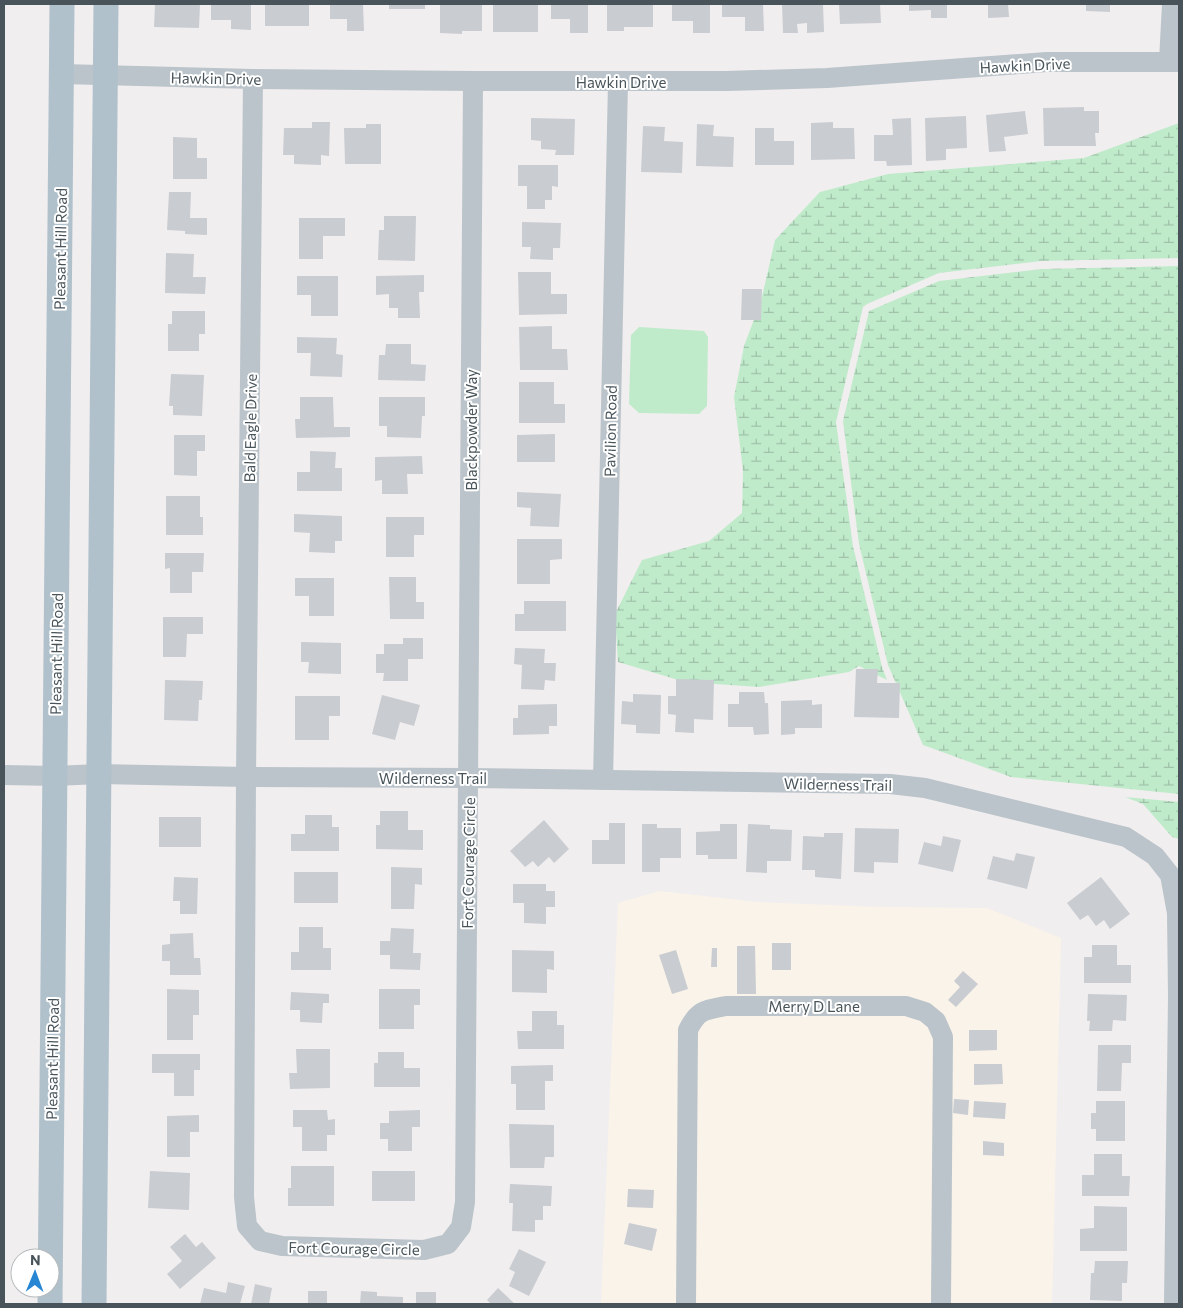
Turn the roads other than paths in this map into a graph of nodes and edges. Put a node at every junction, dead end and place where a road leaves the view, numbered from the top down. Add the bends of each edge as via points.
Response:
1 (62, 4) edge
2 (106, 4) edge
3 (1172, 4) edge
4 (1174, 61) edge
5 (62, 74) junction
6 (105, 76) junction
7 (253, 79) junction
8 (473, 81) junction
9 (618, 82) junction
10 (99, 774) junction
11 (4, 775) edge
12 (55, 776) junction
13 (246, 777) junction
14 (468, 778) junction
15 (603, 780) junction
16 (1179, 997) edge
17 (1177, 1243) edge
18 (50, 1304) edge
19 (94, 1304) edge
20 (686, 1304) edge
21 (941, 1304) edge
22 (1174, 1304) edge

1 - 5 main road, Pleasant Hill Road
2 - 6 main road
3 - 4 street
4 - 9 street, Hawkin Drive via 1047,62 827,78
5 - 6 street, Hawkin Drive
5 - 12 main road, Pleasant Hill Road
6 - 7 street, Hawkin Drive
6 - 10 main road
7 - 8 street, Hawkin Drive
7 - 13 street, Bald Eagle Drive
8 - 9 street, Hawkin Drive
8 - 14 street, Blackpowder Way
9 - 15 street, Pavilion Road
10 - 12 street, Wilderness Trail
10 - 13 street, Wilderness Trail
10 - 19 main road
11 - 12 street, Wilderness Trail
12 - 18 main road, Pleasant Hill Road
13 - 14 street, Wilderness Trail
13 - 14 street, Fort Courage Circle via 244,1197 247,1226 260,1241 282,1246 424,1250 448,1244 461,1227 465,1202
14 - 15 street, Wilderness Trail
15 - 16 street, Wilderness Trail via 890,784 925,788 1126,837 1155,856 1170,875 1177,913
16 - 17 street, Wilderness Trail
17 - 22 street, Wilderness Trail
20 - 21 street, Merry D Lane via 688,1030 695,1017 708,1009 726,1006 906,1006 925,1012 936,1021 943,1038

